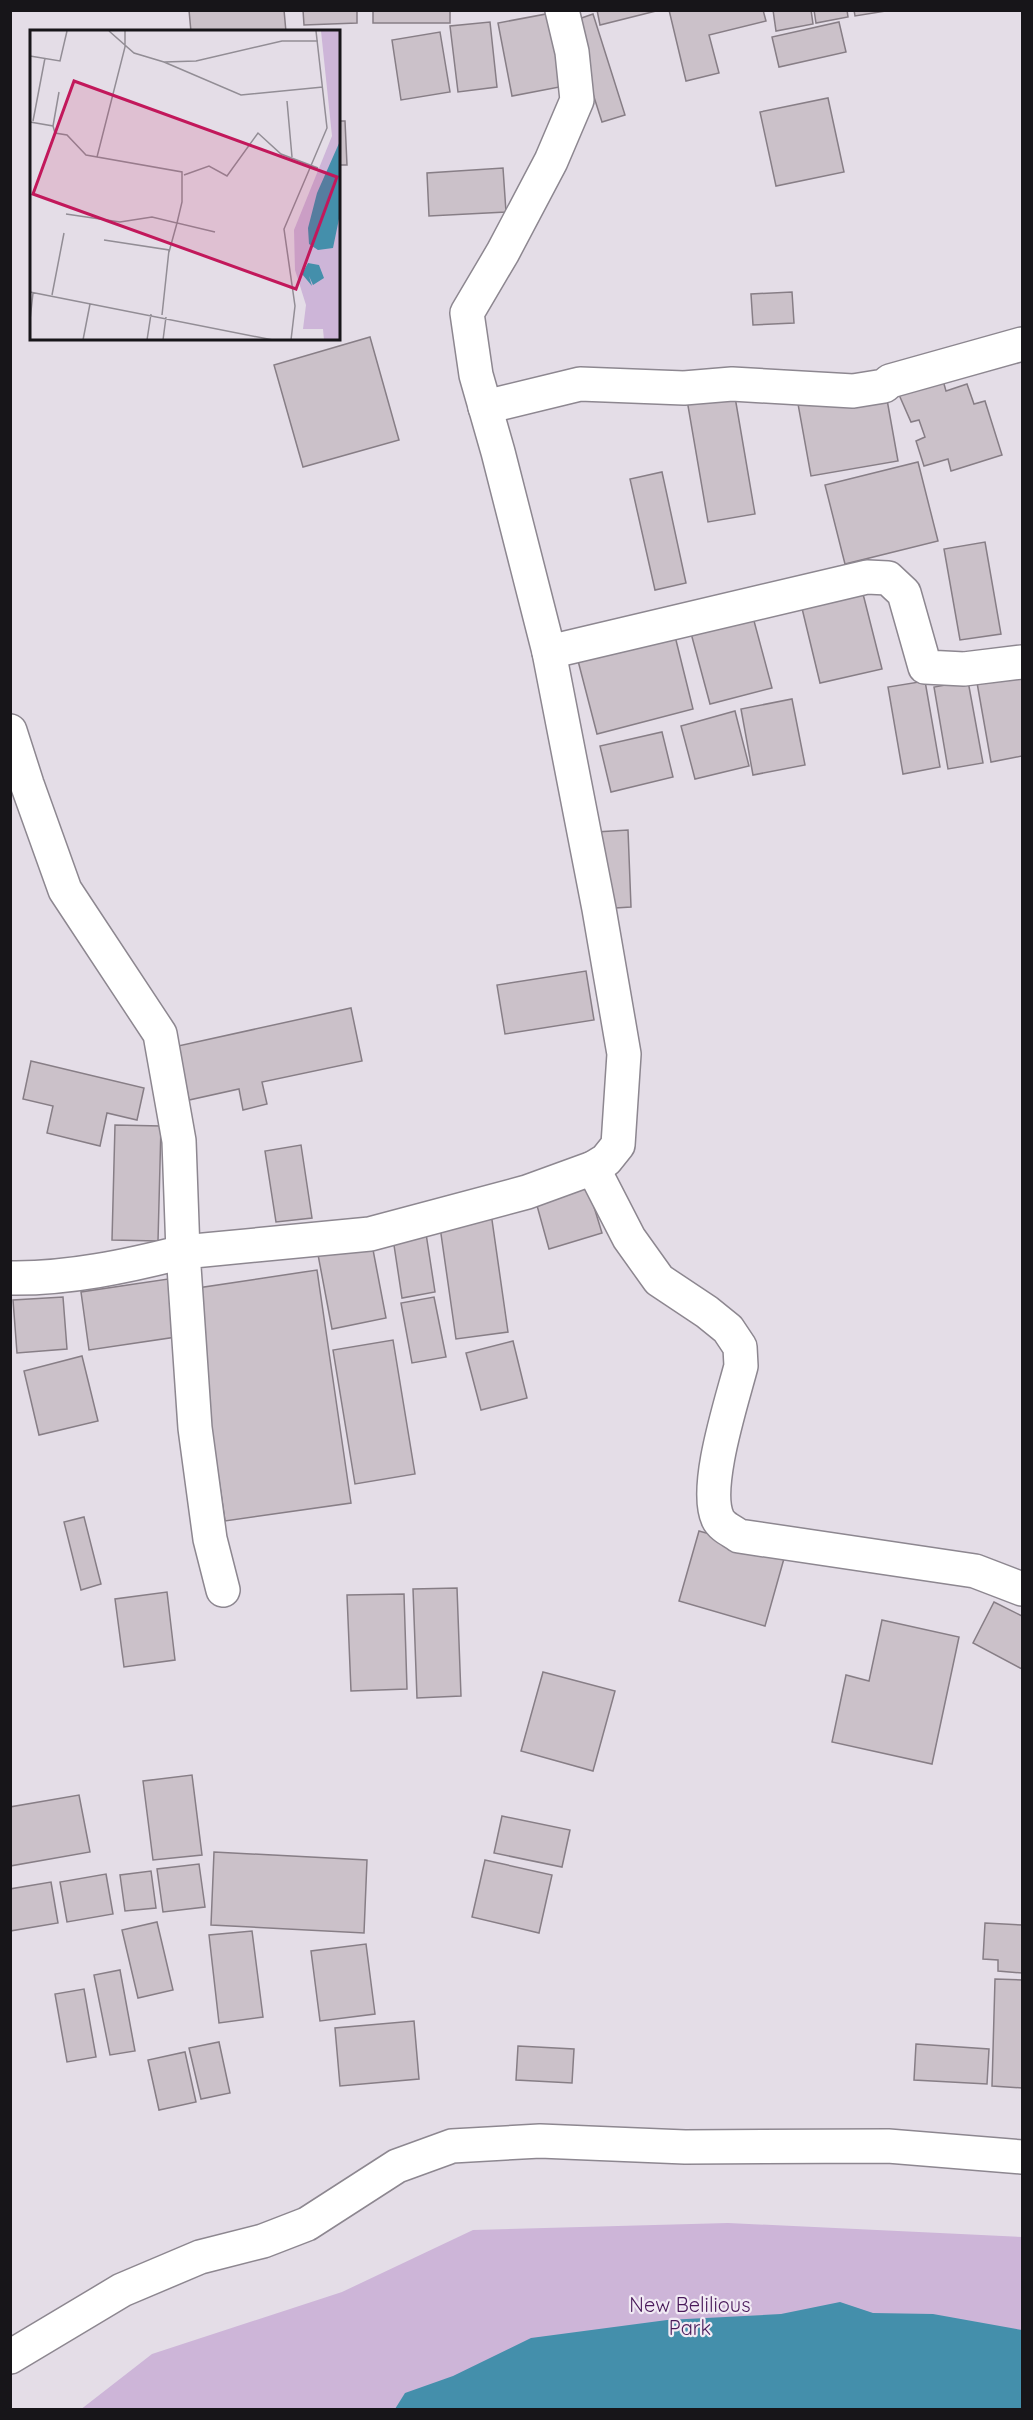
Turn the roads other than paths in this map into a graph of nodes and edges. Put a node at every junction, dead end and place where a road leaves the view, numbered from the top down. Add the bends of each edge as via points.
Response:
1 (562, 10) edge
2 (1023, 344) edge
3 (485, 407) junction
4 (549, 652) junction
5 (1023, 662) edge
6 (10, 731) edge
7 (593, 1168) junction
8 (183, 1252) junction
9 (10, 1278) edge
10 (1023, 1588) edge
11 (223, 1590) dead end
12 (1023, 2157) edge
13 (10, 2357) edge

1 - 3 street via 577,100 541,181 467,312
2 - 3 street via 890,381 884,386 853,391 732,384 684,388 580,384
3 - 4 street
4 - 5 street via 867,577 888,578 904,593 925,667 964,669
4 - 7 street via 624,1054 618,1145
6 - 8 street via 65,890 160,1034 179,1141
7 - 8 street via 527,1192 370,1234
7 - 10 street via 629,1238 659,1280 728,1329 740,1347 741,1366 713,1483 712,1505 719,1522 739,1536 975,1571
8 - 9 street via 134,1265
8 - 11 street via 195,1428 210,1539
12 - 13 street via 888,2146 540,2141 452,2146 397,2166 307,2224 263,2241 200,2257 122,2290

